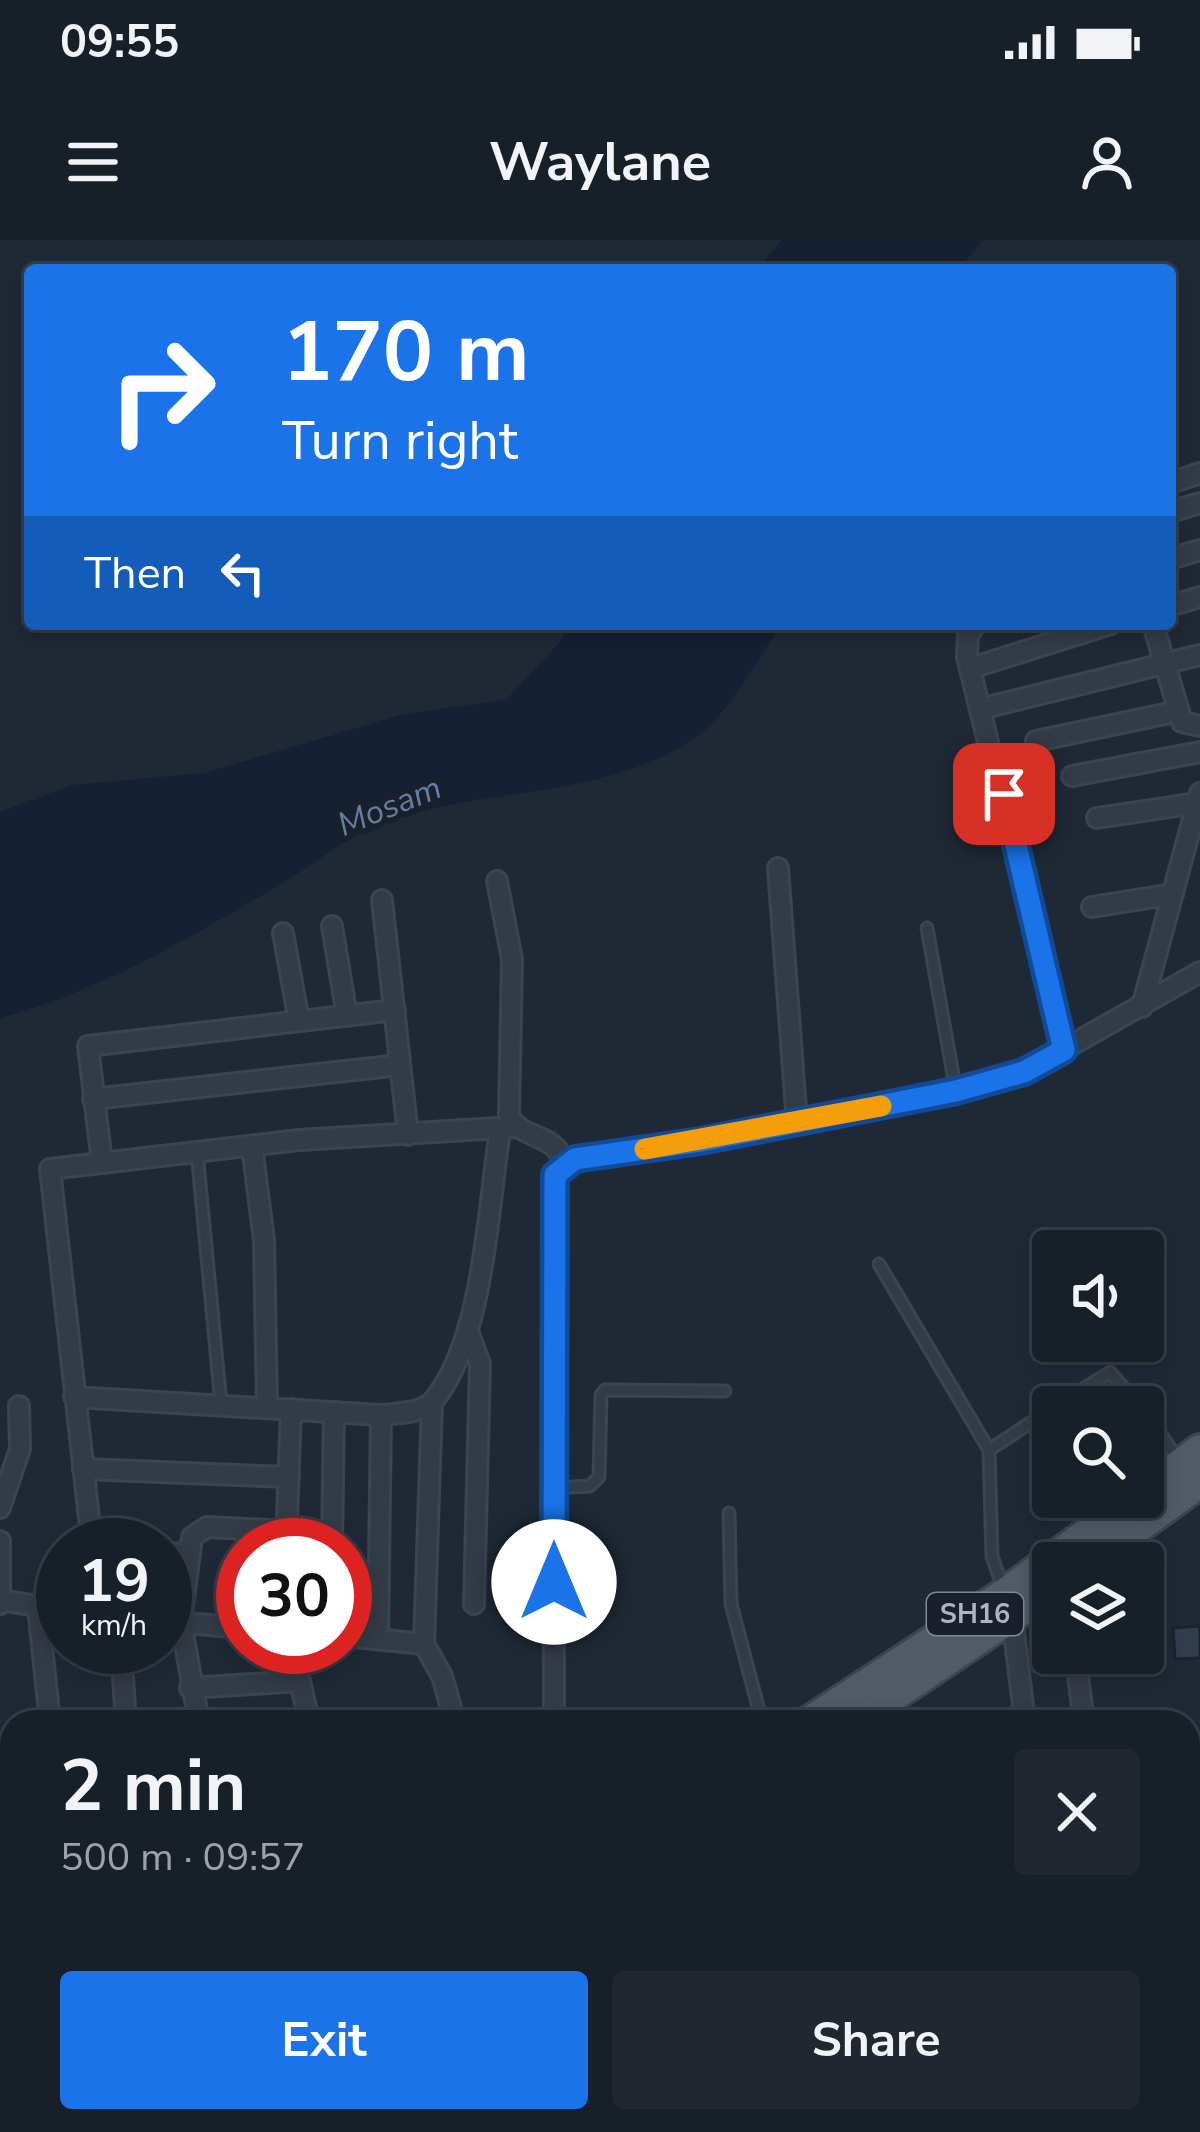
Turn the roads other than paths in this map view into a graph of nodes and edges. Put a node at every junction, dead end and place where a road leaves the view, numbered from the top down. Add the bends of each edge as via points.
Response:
1 (973, 630) edge
2 (1093, 630) edge
3 (1155, 630) edge
4 (1200, 655) edge
5 (1166, 663) junction
6 (971, 668) junction
7 (984, 708) junction
8 (1179, 711) junction
9 (1200, 726) edge
10 (1036, 741) dead end
11 (1200, 752) edge
12 (1072, 776) dead end
13 (1199, 798) edge
14 (1097, 818) dead end
15 (778, 868) dead end
16 (497, 881) dead end
17 (1173, 894) junction
18 (382, 900) dead end
19 (1092, 907) dead end
20 (332, 926) dead end
21 (927, 928) dead end
22 (283, 933) dead end
23 (1200, 972) edge
24 (1142, 1006) junction
25 (395, 1010) junction
26 (347, 1016) junction
27 (299, 1021) junction
28 (1064, 1050) junction
29 (400, 1065) junction
30 (956, 1091) junction
31 (93, 1099) junction
32 (797, 1123) junction
33 (508, 1129) junction
34 (408, 1135) junction
35 (252, 1146) junction
36 (197, 1152) junction
37 (564, 1162) junction
38 (102, 1163) junction
39 (879, 1264) dead end
40 (468, 1330) junction
41 (1087, 1386) edge
42 (1127, 1386) edge
43 (724, 1391) dead end
44 (74, 1397) junction
45 (432, 1402) junction
46 (221, 1405) junction
47 (20, 1406) dead end
48 (267, 1408) junction
49 (291, 1409) junction
50 (334, 1412) junction
51 (381, 1415) junction
52 (1032, 1421) edge
53 (1164, 1432) edge
54 (989, 1450) junction
55 (1194, 1465) edge
56 (83, 1469) junction
57 (289, 1478) junction
58 (1164, 1482) edge
59 (554, 1488) junction
60 (0, 1508) edge
61 (729, 1514) dead end
62 (89, 1518) edge
63 (287, 1518) edge
64 (332, 1518) edge
65 (1111, 1518) edge
66 (0, 1541) edge
67 (1081, 1542) edge
68 (1112, 1542) edge
69 (1032, 1584) edge
70 (1032, 1597) edge
71 (1, 1601) edge
72 (474, 1604) dead end
73 (1009, 1605) junction
74 (36, 1608) edge
75 (372, 1638) edge
76 (378, 1639) junction
77 (424, 1643) junction
78 (45, 1674) edge
79 (123, 1674) edge
80 (186, 1674) edge
81 (1078, 1674) edge
82 (190, 1688) junction
83 (49, 1710) edge
84 (125, 1710) edge
85 (196, 1710) edge
86 (307, 1710) edge
87 (452, 1710) edge
88 (554, 1710) edge
89 (758, 1710) edge
90 (856, 1710) edge
91 (1023, 1710) edge
92 (1082, 1710) edge

1 - 6 street via 966,644
2 - 6 street
3 - 5 street
4 - 5 street
5 - 7 street
5 - 8 street
6 - 7 street
7 - 28 street
8 - 9 street via 1187,726
8 - 10 street
11 - 12 street
13 - 14 street
13 - 17 street
15 - 32 street
16 - 33 street via 512,959
17 - 19 street
17 - 24 street
18 - 25 street
20 - 26 street
21 - 30 lane
22 - 27 street
23 - 24 street
24 - 28 street
25 - 26 street
25 - 29 street
26 - 27 street
27 - 31 street via 88,1046
28 - 30 street via 1024,1072
29 - 31 street
29 - 34 street
30 - 32 street
31 - 38 street
32 - 37 street
33 - 34 street
33 - 37 street via 553,1143
33 - 40 street
34 - 35 street
35 - 36 street
35 - 48 street via 264,1240
36 - 38 street
36 - 46 lane
37 - 59 street via 553,1186
38 - 44 street via 50,1169
39 - 54 lane
40 - 45 street
40 - 72 street via 480,1364
41 - 42 lane via 1110,1372
43 - 59 lane via 605,1390 598,1477 590,1486
44 - 46 street
44 - 56 street
45 - 51 street
45 - 77 street
46 - 48 street
47 - 60 street via 20,1449
48 - 49 street
49 - 50 street
49 - 57 street
50 - 51 street
50 - 64 street
51 - 76 street
52 - 54 lane
53 - 55 lane
54 - 73 lane via 992,1556
55 - 58 main road, SH16
55 - 68 main road
56 - 57 street
56 - 62 street
57 - 63 street
59 - 88 street
61 - 89 lane via 731,1604
65 - 67 main road, SH16
66 - 71 street
69 - 73 main road, SH16
70 - 73 main road, SH16
71 - 74 street
73 - 90 main road, SH16
73 - 91 street
75 - 76 street
76 - 77 street
77 - 87 street
78 - 83 street
79 - 84 street
80 - 82 street
81 - 92 street
82 - 85 street
82 - 86 street via 300,1682

